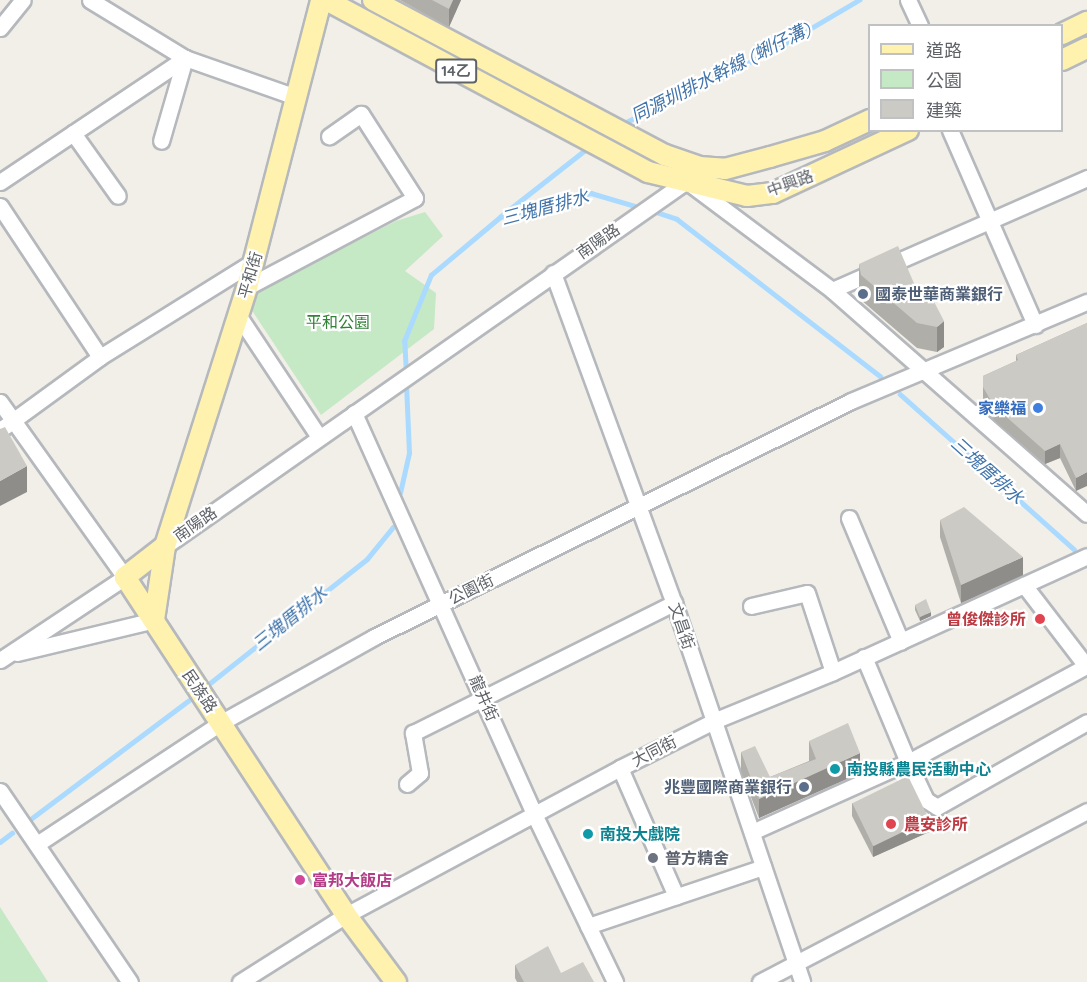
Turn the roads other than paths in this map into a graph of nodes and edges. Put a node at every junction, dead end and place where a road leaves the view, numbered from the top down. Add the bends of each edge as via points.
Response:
1 (23, 0) edge
2 (90, 0) edge
3 (321, 0) edge
4 (326, 0) edge
5 (373, 0) edge
6 (908, 0) edge
7 (348, 7) edge
8 (1087, 22) edge
9 (919, 24) edge
10 (0, 28) edge
11 (1063, 34) edge
12 (1087, 48) edge
13 (185, 58) junction
14 (1063, 60) edge
15 (296, 96) junction
16 (868, 121) edge
17 (904, 132) edge
18 (951, 132) edge
19 (73, 133) junction
20 (329, 136) dead end
21 (161, 141) dead end
22 (825, 141) junction
23 (665, 155) junction
24 (835, 165) junction
25 (725, 169) junction
26 (1087, 178) edge
27 (686, 180) junction
28 (0, 182) edge
29 (118, 196) dead end
30 (0, 206) edge
31 (989, 222) junction
32 (254, 261) junction
33 (553, 273) junction
34 (247, 287) junction
35 (832, 290) junction
36 (1087, 302) edge
37 (238, 315) junction
38 (1035, 325) junction
39 (100, 357) junction
40 (926, 370) junction
41 (0, 402) edge
42 (354, 412) junction
43 (6, 425) edge
44 (319, 437) junction
45 (640, 505) junction
46 (1087, 514) edge
47 (849, 518) dead end
48 (165, 546) junction
49 (1087, 556) edge
50 (125, 577) junction
51 (1024, 585) junction
52 (442, 603) junction
53 (674, 603) junction
54 (751, 606) dead end
55 (154, 620) junction
56 (901, 642) junction
57 (864, 657) junction
58 (3, 658) edge
59 (1087, 666) edge
60 (833, 672) junction
61 (484, 697) junction
62 (716, 720) junction
63 (222, 722) junction
64 (1087, 722) edge
65 (908, 762) junction
66 (620, 768) junction
67 (407, 784) dead end
68 (0, 791) edge
69 (1087, 811) edge
70 (533, 812) junction
71 (752, 832) junction
72 (37, 844) junction
73 (763, 867) junction
74 (676, 896) junction
75 (346, 915) junction
76 (588, 926) junction
77 (795, 963) junction
78 (130, 982) edge
79 (240, 982) edge
80 (396, 982) edge
81 (615, 982) edge
82 (760, 982) edge
83 (802, 982) edge

1 - 10 street
2 - 13 street
3 - 15 main road, 平和街
4 - 7 main road, 中興路 / 14乙
5 - 23 main road, 中興路 / 14乙
6 - 9 street
7 - 27 main road, 中興路 / 14乙 via 592,145 648,172
8 - 11 main road
12 - 14 main road
13 - 15 street
13 - 19 street
13 - 21 street
15 - 32 main road, 平和街
16 - 22 main road, 中興路 / 14乙
17 - 24 main road, 中興路 / 14乙
18 - 31 street
19 - 28 street
19 - 29 street
20 - 34 street via 361,114 415,198
22 - 24 main road
22 - 25 main road, 中興路 / 14乙
23 - 25 main road, 中興路 / 14乙 via 699,167
23 - 27 street
24 - 27 main road, 中興路 / 14乙 via 773,193 747,196
25 - 27 street
26 - 31 street
27 - 33 street, 南陽路
27 - 35 street
30 - 39 street
31 - 35 street
31 - 38 street
32 - 34 main road, 平和街
32 - 39 street
33 - 42 street, 南陽路
33 - 45 street, 文昌街
34 - 37 main road, 平和街
35 - 40 street
36 - 38 street, 公園街
37 - 44 street
37 - 48 main road, 平和街
38 - 40 street, 公園街
39 - 43 street
40 - 45 street, 公園街 via 851,401
40 - 46 street via 1020,459
41 - 43 street, 民族路
42 - 44 street, 南陽路
42 - 52 street, 龍井街
43 - 50 street, 民族路
44 - 48 street, 南陽路
45 - 52 street, 公園街
45 - 53 street, 文昌街
47 - 56 street
48 - 50 main road, 南陽路
48 - 55 main road, 平和街
49 - 51 street, 大同街
50 - 55 main road, 民族路
50 - 58 street, 南陽路
51 - 56 street, 大同街
51 - 59 street
52 - 61 street, 龍井街
52 - 63 street, 公園街
53 - 61 street
53 - 62 street, 文昌街
54 - 60 street via 807,593
55 - 58 street
55 - 63 main road, 民族路
56 - 57 street, 大同街
57 - 60 street, 大同街
57 - 65 street
59 - 65 street
60 - 62 street, 大同街
61 - 67 street via 413,734 420,773
61 - 70 street, 龍井街
62 - 66 street, 大同街
62 - 71 street, 文昌街
63 - 72 street, 公園街
63 - 75 main road, 民族路
64 - 65 street via 937,807 926,800
65 - 71 street
66 - 70 street, 大同街
66 - 74 street
68 - 72 street
69 - 77 street
70 - 75 street, 大同街
70 - 76 street, 龍井街
71 - 73 street, 文昌街
72 - 78 street
73 - 74 street
73 - 77 street, 文昌街
74 - 76 street
75 - 79 street, 大同街
75 - 80 main road, 民族路
76 - 81 street, 龍井街
77 - 82 street
77 - 83 street, 文昌街

